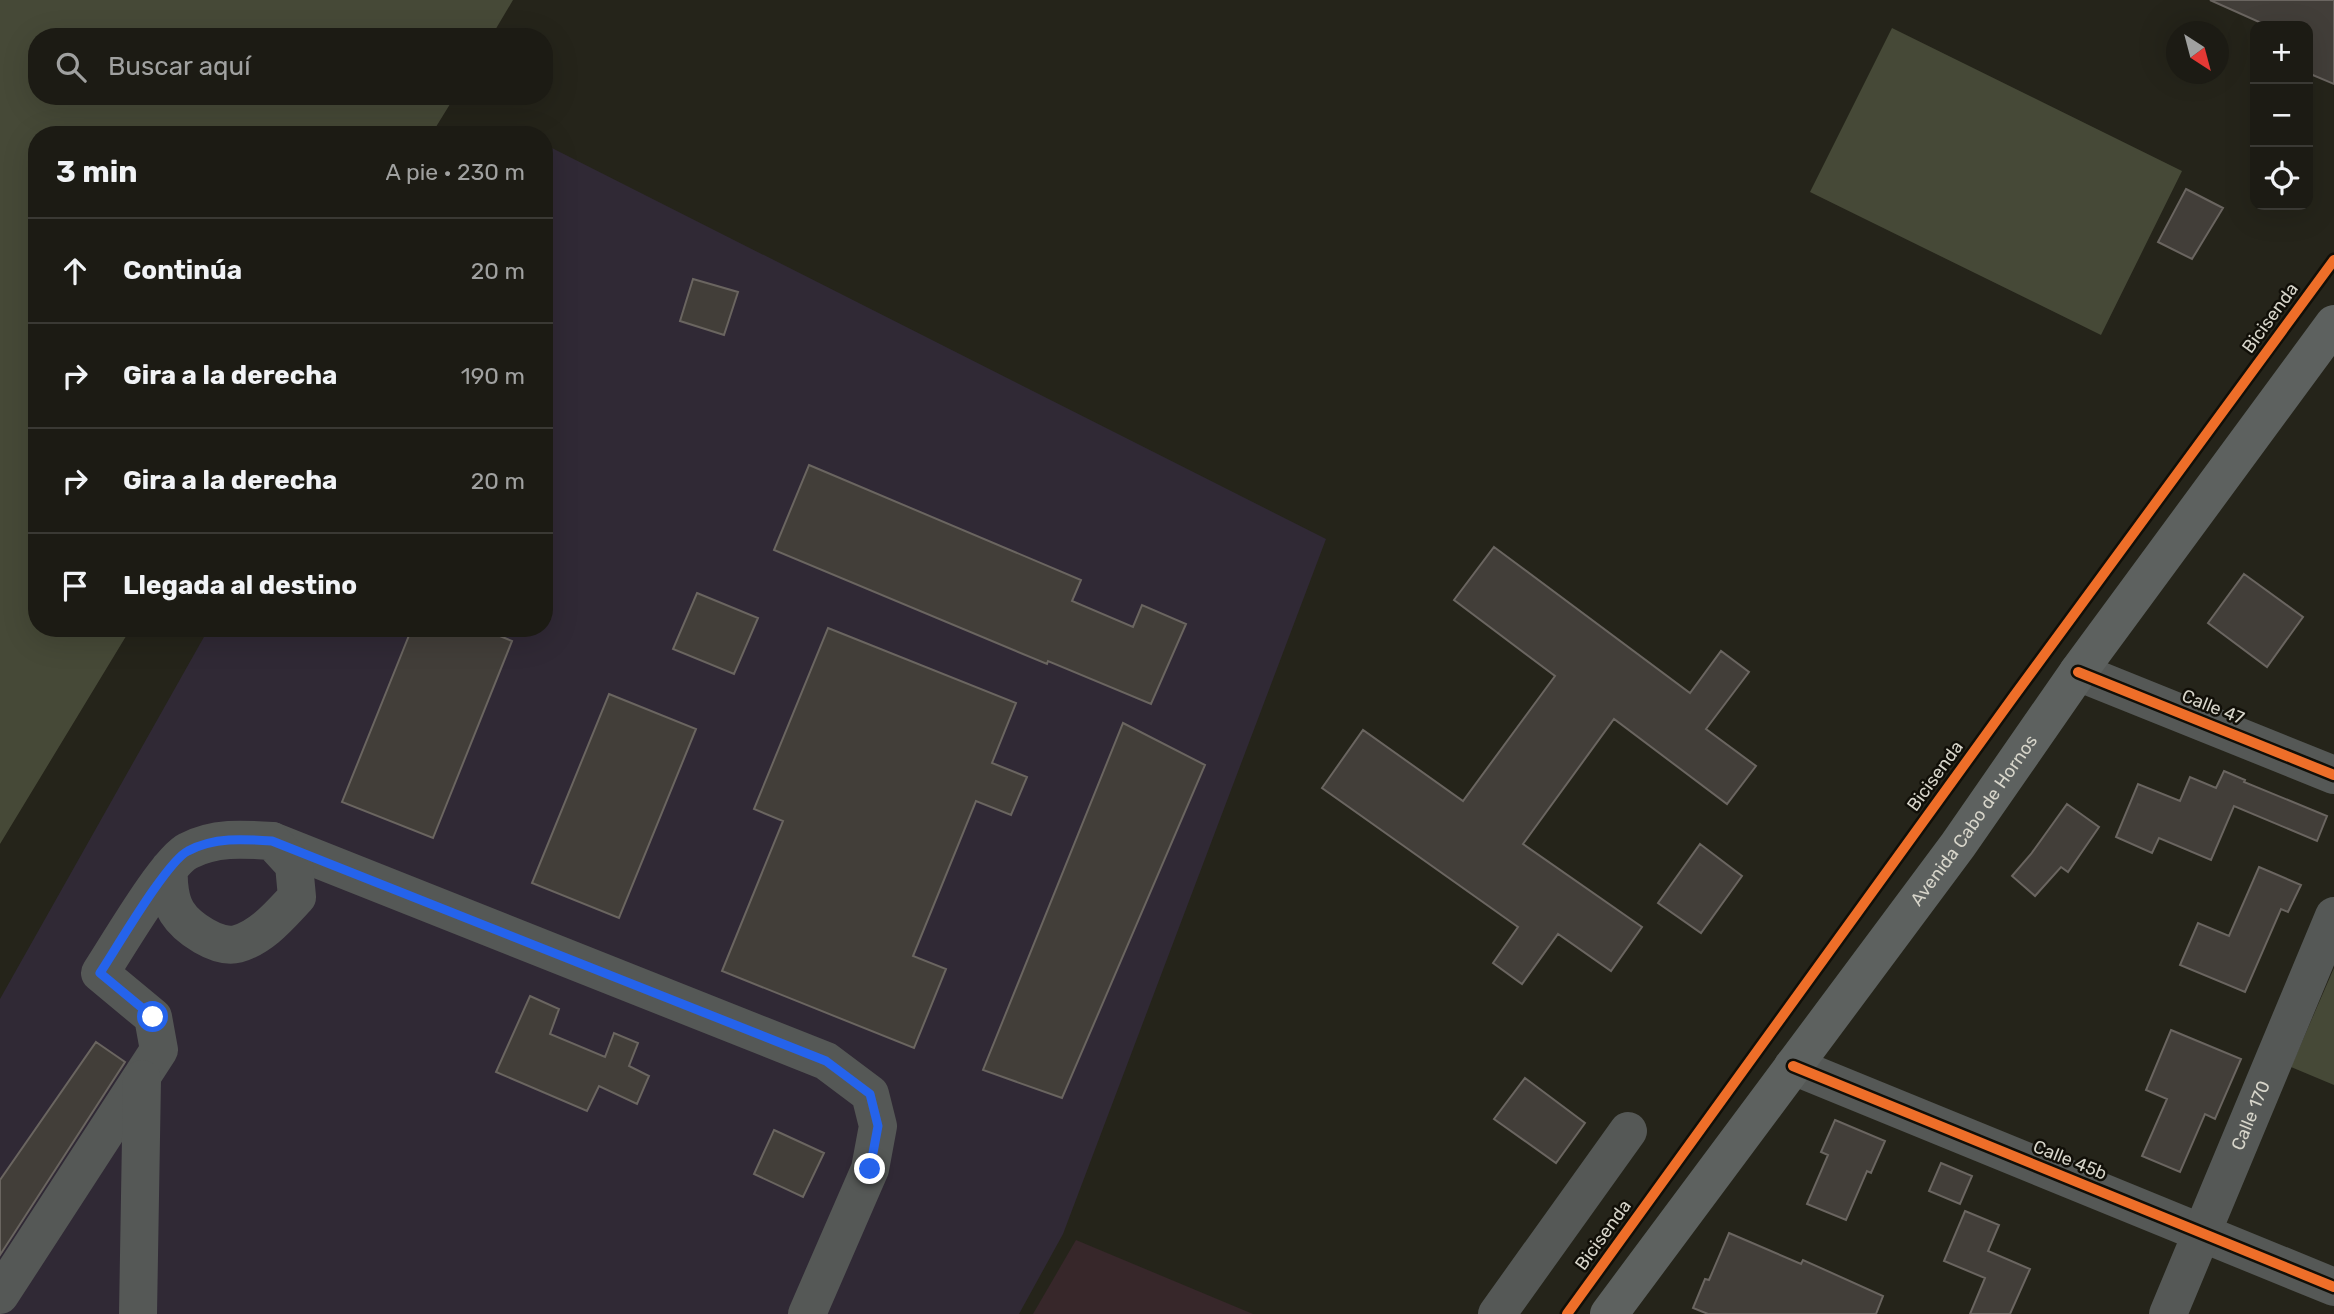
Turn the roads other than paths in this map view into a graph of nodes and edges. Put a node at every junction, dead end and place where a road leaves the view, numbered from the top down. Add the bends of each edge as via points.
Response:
1 (2334, 324) edge
2 (2078, 672) junction
3 (2334, 775) edge
4 (272, 841) junction
5 (169, 869) junction
6 (2334, 916) edge
7 (1793, 1066) junction
8 (142, 1079) junction
9 (1628, 1131) dead end
10 (2202, 1232) junction
11 (2334, 1287) edge
12 (0, 1295) edge
13 (138, 1314) edge
14 (807, 1314) edge
15 (1497, 1314) edge
16 (1609, 1314) edge
17 (2168, 1314) edge

1 - 2 main road, Avenida Cabo de Hornos
2 - 3 street, Calle 47
2 - 7 main road, Avenida Cabo de Hornos via 1958,845
4 - 5 street via 209,842 185,852
4 - 5 street via 293,865 297,897 269,927 236,945 205,939 177,912 168,884
4 - 14 street via 826,1061 870,1094 878,1126 870,1169
5 - 8 street via 100,973 153,1017 159,1050
6 - 10 street, Calle 170
7 - 10 street, Calle 45b
7 - 16 main road, Avenida Cabo de Hornos
8 - 12 street
8 - 13 street
9 - 15 street
10 - 11 street, Calle 45b
10 - 17 street, Calle 170

